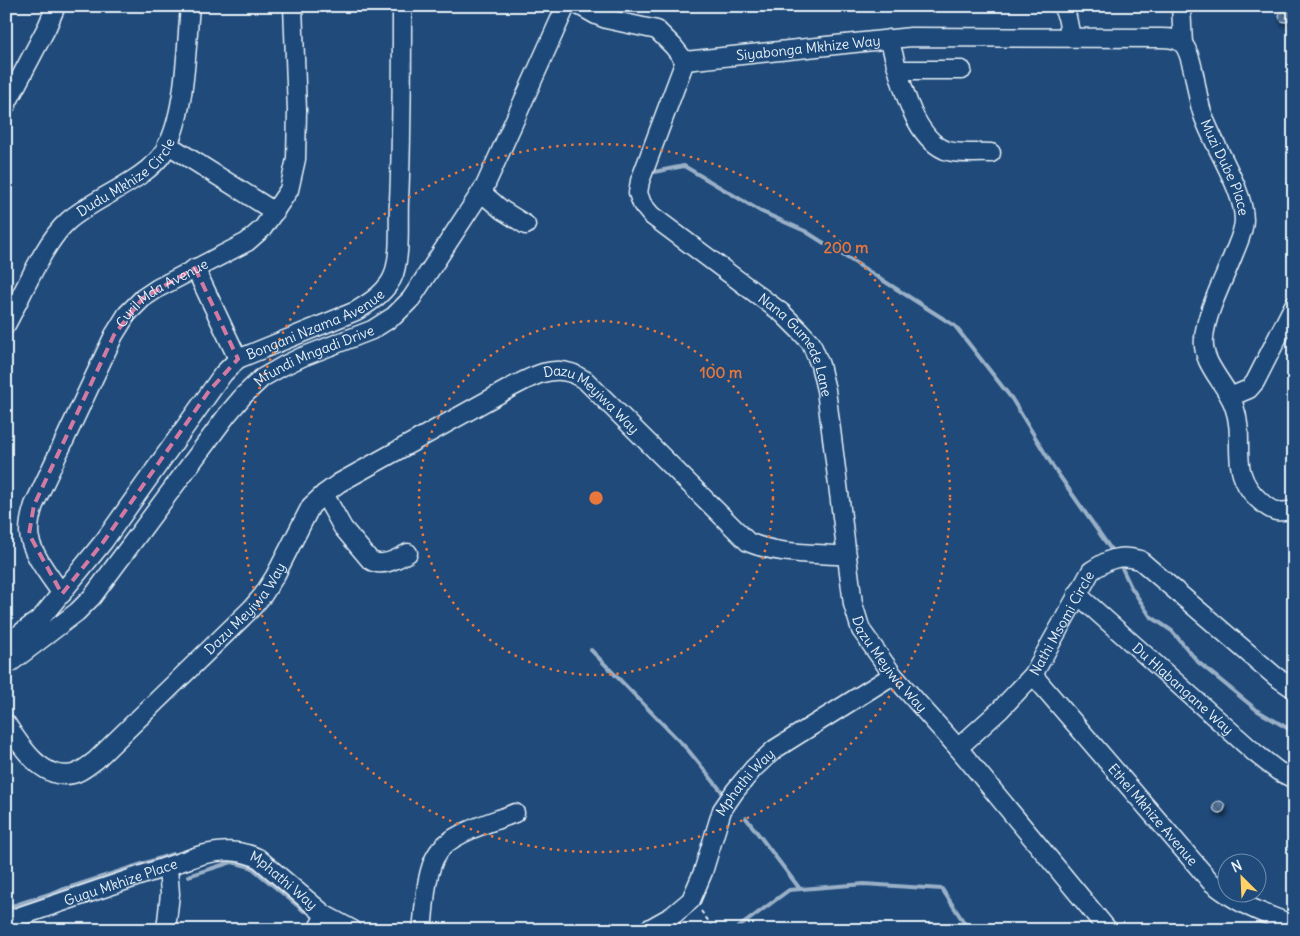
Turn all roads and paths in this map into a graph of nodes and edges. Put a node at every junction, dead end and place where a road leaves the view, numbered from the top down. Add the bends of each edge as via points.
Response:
1 (56, 6) edge
2 (190, 6) edge
3 (293, 6) edge
4 (402, 6) edge
5 (566, 6) edge
6 (580, 6) edge
7 (1062, 6) edge
8 (1181, 6) edge
9 (1071, 37) junction
10 (888, 39) junction
11 (1183, 44) junction
12 (686, 61) junction
13 (898, 70) junction
14 (962, 70) dead end
15 (6, 105) edge
16 (168, 144) junction
17 (991, 153) dead end
18 (481, 192) junction
19 (275, 212) junction
20 (526, 225) dead end
21 (195, 268) junction
22 (1294, 305) edge
23 (6, 325) edge
24 (238, 359) junction
25 (1230, 397) junction
26 (324, 494) junction
27 (1294, 510) edge
28 (408, 553) dead end
29 (847, 556) junction
30 (62, 594) junction
31 (1077, 594) junction
32 (6, 644) edge
33 (6, 666) edge
34 (893, 675) junction
35 (1033, 675) junction
36 (1294, 689) edge
37 (6, 723) edge
38 (958, 748) junction
39 (1294, 779) edge
40 (515, 813) dead end
41 (236, 851) joint
42 (168, 868) junction
43 (692, 899) junction
44 (6, 921) edge
45 (321, 922) edge
46 (1294, 925) edge
47 (166, 930) edge
48 (354, 930) edge
49 (422, 930) edge
50 (647, 930) edge
51 (715, 930) edge
52 (1108, 930) edge

1 - 15 street
2 - 16 street, Dudu Mkhize Circle via 180,106
3 - 19 street, Cyril Mda Avenue via 296,159 289,190
4 - 24 street, Bongani Nzama Avenue via 401,155 397,258 393,275 373,300 356,310
5 - 18 street, Mfundi Mngadi Drive
6 - 12 street via 606,19 656,30
7 - 9 street
8 - 11 street, Muzi Dube Place
9 - 10 street, Siyabonga Mkhize Way
9 - 11 street via 1174,39
10 - 12 street, Siyabonga Mkhize Way
10 - 13 street
11 - 25 street, Muzi Dube Place via 1190,58 1207,129 1243,209 1240,239 1206,324 1203,340 1208,361
12 - 29 street, Nana Gumede Lane via 647,158 638,193 642,204 656,220 782,313 811,343 826,390
13 - 14 street
13 - 17 street via 913,113 937,146 946,151
16 - 19 street
16 - 23 street, Dudu Mkhize Circle via 150,166 68,221 48,247
18 - 20 street
18 - 33 street, Mfundi Mngadi Drive via 411,299 394,316 372,330 283,366 244,394 92,597 78,612
19 - 21 street, Cyril Mda Avenue via 247,242
21 - 24 street
21 - 30 street, Cyril Mda Avenue via 143,298 127,314 99,364 34,505 29,534 43,565
22 - 25 street via 1254,382
24 - 30 street, Bongani Nzama Avenue via 209,391 104,541
25 - 27 street, Muzi Dube Place via 1237,416 1239,458 1245,486 1266,507 1276,512
26 - 28 street via 343,528 374,563 387,563
26 - 29 street, Dazu Meyiwa Way via 534,376 553,371 570,372 597,391 748,542 760,548
26 - 37 street, Dazu Meyiwa Way via 311,506 263,595 96,760 72,774 46,770 25,751
29 - 34 street, Dazu Meyiwa Way via 857,619 868,642
30 - 32 street, Bongani Nzama Avenue via 41,618
31 - 35 street, Nathi Msomi Circle
31 - 36 street, Nathi Msomi Circle via 1091,571 1106,560 1119,557 1140,560
31 - 39 street, Du Hlabangane Way via 1254,753
34 - 38 street, Dazu Meyiwa Way
34 - 43 street, Mphathi Way via 775,749 754,768 722,810
35 - 38 street, Nathi Msomi Circle
35 - 46 street, Ethel Mkhize Avenue via 1211,882 1239,903
38 - 52 street, Dazu Meyiwa Way
40 - 49 street via 461,834 437,852 432,864
41 - 42 street, Gugu Mkhize Place via 219,851
41 - 45 street, Mphathi Way via 258,858
42 - 44 street, Gugu Mkhize Place
42 - 47 street via 170,894
43 - 50 street, Mphathi Way via 672,916
43 - 51 path
45 - 48 street, Mphathi Way

